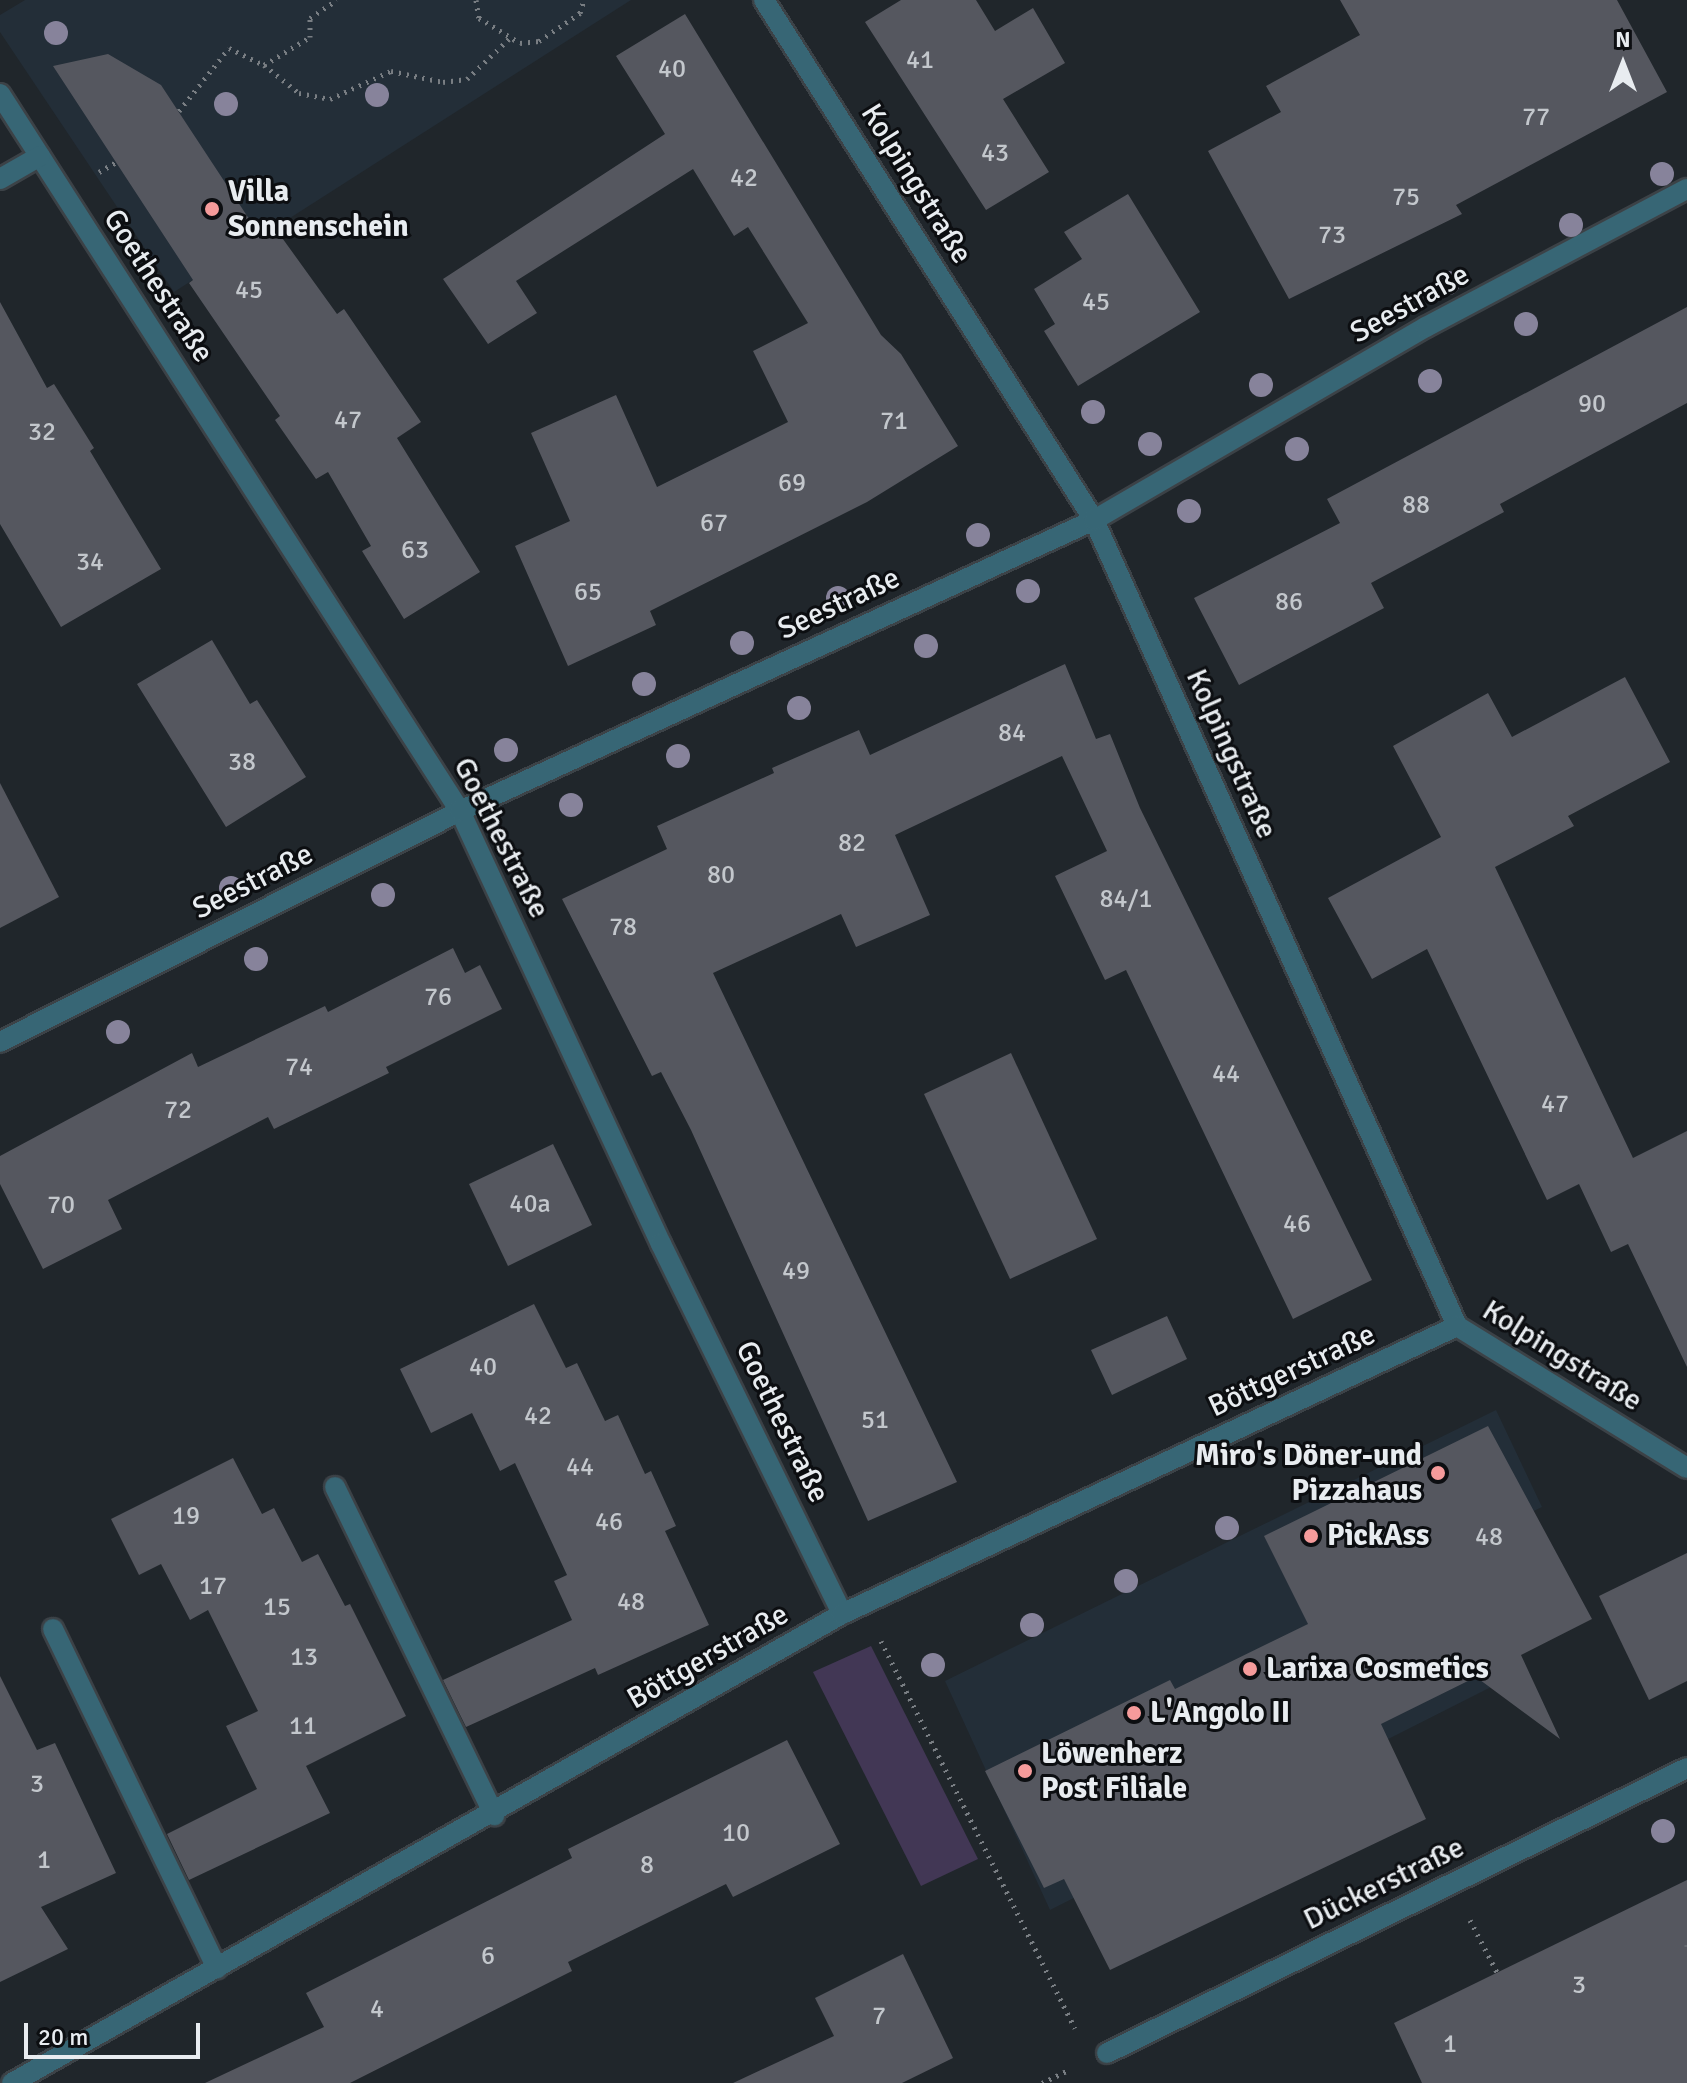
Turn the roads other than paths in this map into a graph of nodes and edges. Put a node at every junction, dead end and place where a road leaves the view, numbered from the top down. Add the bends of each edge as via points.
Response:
1 (764, 0) edge
2 (0, 94) edge
3 (40, 156) junction
4 (0, 179) edge
5 (1687, 189) edge
6 (1094, 520) junction
7 (460, 811) junction
8 (0, 1042) edge
9 (1457, 1326) junction
10 (1687, 1468) edge
11 (335, 1487) dead end
12 (842, 1614) junction
13 (53, 1629) dead end
14 (1687, 1768) edge
15 (494, 1815) junction
16 (217, 1969) junction
17 (1107, 2053) dead end
18 (12, 2083) edge

1 - 6 street, Kolpingstraße
2 - 3 street, Goethestraße
3 - 4 street
3 - 7 street, Goethestraße
5 - 6 street, Seestraße via 1426,327
6 - 7 street, Seestraße
6 - 9 street, Kolpingstraße
7 - 8 street, Seestraße
7 - 12 street, Goethestraße via 661,1244
9 - 10 street, Kolpingstraße
9 - 12 street, Böttgerstraße
11 - 15 street
12 - 15 street, Böttgerstraße
13 - 16 street
14 - 17 street, Dückerstraße
15 - 16 street, Böttgerstraße
16 - 18 street, Böttgerstraße

